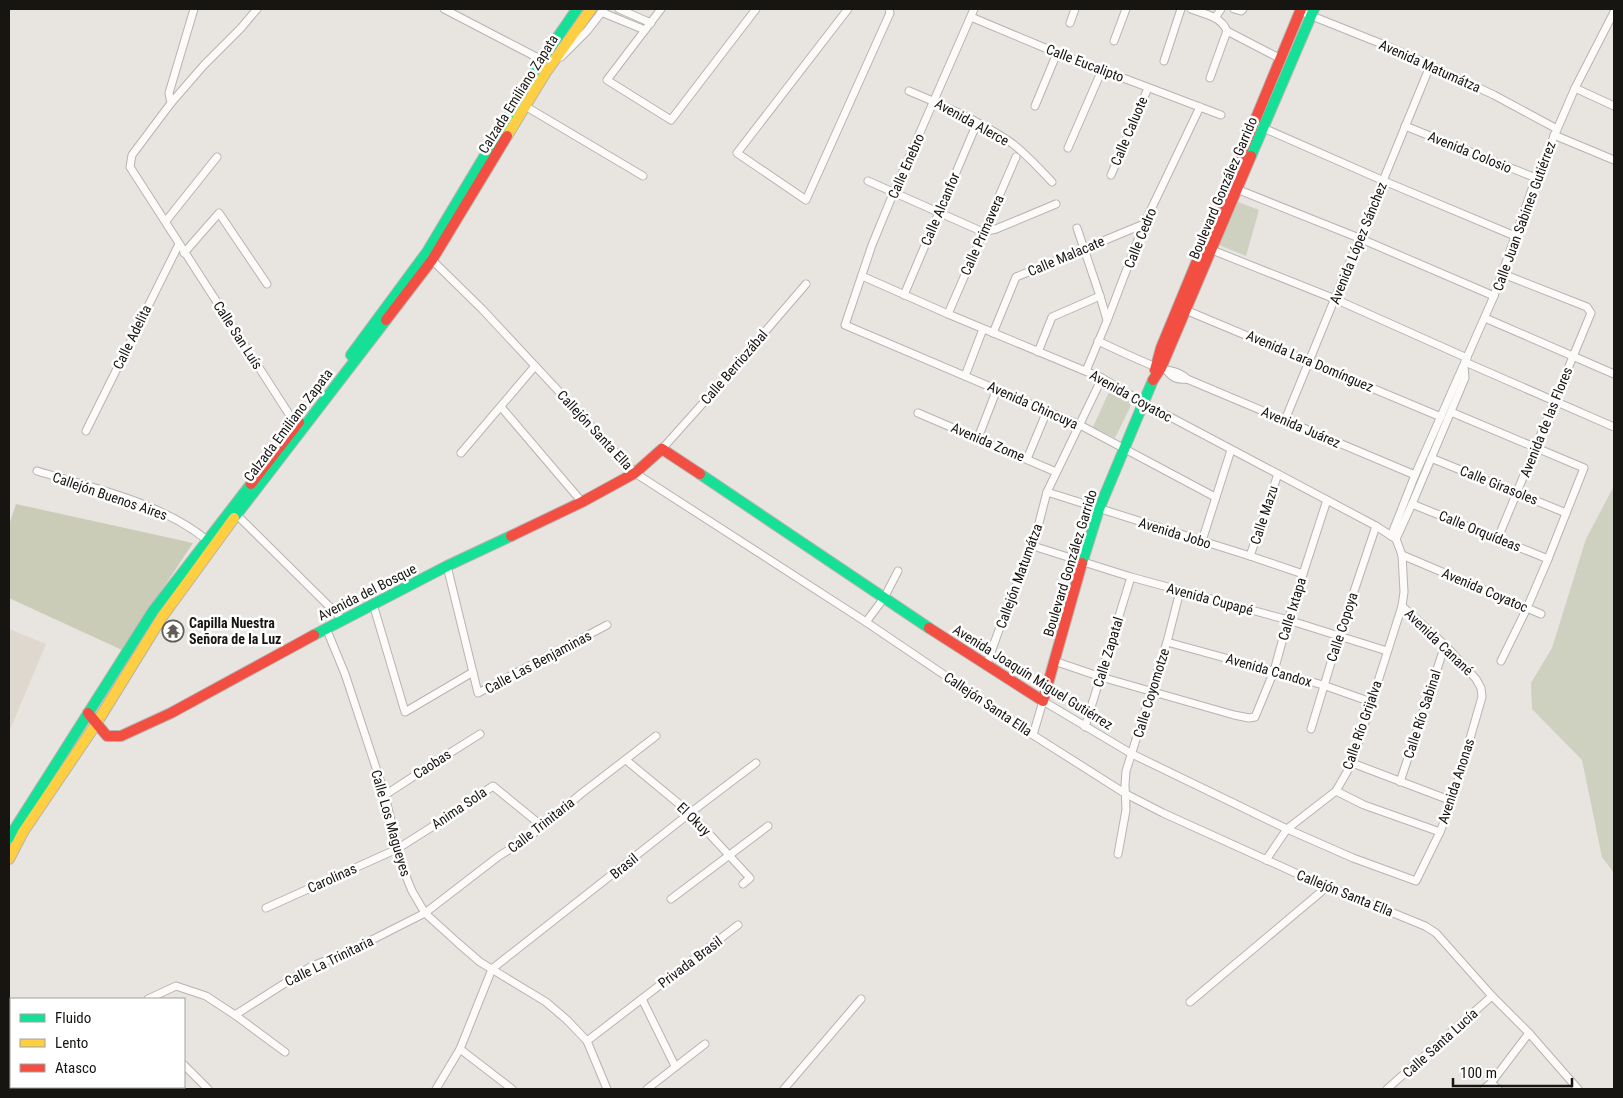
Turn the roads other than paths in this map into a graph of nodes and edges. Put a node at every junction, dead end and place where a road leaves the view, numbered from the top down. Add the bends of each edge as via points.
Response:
1 (194, 9) edge
2 (444, 9) edge
3 (577, 9) edge
4 (619, 9) edge
5 (661, 9) edge
6 (756, 9) edge
7 (848, 9) edge
8 (889, 9) edge
9 (974, 9) edge
10 (1075, 9) edge
11 (1126, 9) edge
12 (1181, 9) edge
13 (1191, 9) edge
14 (1222, 9) edge
15 (1234, 9) edge
16 (1243, 9) edge
17 (255, 10) edge
18 (598, 10) edge
19 (1301, 10) edge
20 (1313, 12) edge
21 (1614, 12) edge
22 (971, 17) junction
23 (1215, 18) junction
24 (651, 23) junction
25 (1070, 23) dead end
26 (645, 30) junction
27 (1226, 31) junction
28 (1114, 41) dead end
29 (1057, 53) junction
30 (1281, 59) junction
31 (542, 60) junction
32 (1164, 61) dead end
33 (1430, 66) junction
34 (1102, 70) junction
35 (1210, 78) dead end
36 (1148, 88) junction
37 (1575, 88) junction
38 (909, 91) dead end
39 (934, 101) junction
40 (171, 103) junction
41 (525, 106) junction
42 (1035, 106) dead end
43 (1614, 106) edge
44 (1200, 107) junction
45 (1221, 115) dead end
46 (978, 123) junction
47 (1259, 126) junction
48 (1405, 126) junction
49 (1556, 132) junction
50 (1068, 148) dead end
51 (217, 157) dead end
52 (1016, 157) dead end
53 (1614, 160) edge
54 (1111, 174) dead end
55 (643, 176) dead end
56 (1536, 178) junction
57 (868, 181) dead end
58 (1384, 181) junction
59 (1052, 182) dead end
60 (1233, 188) junction
61 (893, 194) junction
62 (1056, 204) dead end
63 (938, 213) junction
64 (166, 222) junction
65 (1144, 224) junction
66 (1077, 228) dead end
67 (983, 232) junction
68 (1515, 236) junction
69 (1359, 238) junction
70 (178, 244) junction
71 (1084, 248) junction
72 (1207, 248) junction
73 (184, 253) junction
74 (432, 260) junction
75 (1503, 274) junction
76 (862, 276) junction
77 (267, 284) dead end
78 (806, 284) dead end
79 (408, 285) junction
80 (904, 295) junction
81 (1100, 296) junction
82 (1494, 296) junction
83 (1335, 299) junction
84 (1182, 308) junction
85 (948, 314) junction
86 (1485, 318) junction
87 (1107, 320) junction
88 (845, 325) joint
89 (983, 329) junction
90 (993, 333) junction
91 (1098, 341) junction
92 (1038, 352) junction
93 (1573, 357) junction
94 (1309, 361) junction
95 (1465, 362) junction
96 (535, 366) junction
97 (1086, 371) junction
98 (1159, 371) junction
99 (1614, 374) edge
100 (965, 376) junction
101 (1102, 378) junction
102 (997, 389) junction
103 (1556, 401) junction
104 (1144, 404) junction
105 (501, 407) junction
106 (1047, 411) junction
107 (1451, 412) junction
108 (918, 413) dead end
109 (1441, 417) junction
110 (1284, 420) junction
111 (296, 425) junction
112 (1080, 425) junction
113 (1614, 428) edge
114 (86, 431) dead end
115 (978, 438) junction
116 (287, 443) junction
117 (1536, 448) junction
118 (662, 449) junction
119 (1125, 449) junction
120 (1231, 450) junction
121 (462, 453) dead end
122 (1431, 458) junction
123 (1027, 459) junction
124 (36, 471) dead end
125 (1056, 472) junction
126 (635, 473) junction
127 (1278, 474) junction
128 (1415, 475) junction
129 (1047, 492) junction
130 (1518, 492) junction
131 (1215, 497) junction
132 (1327, 500) junction
133 (582, 502) junction
134 (1412, 504) junction
135 (1099, 509) junction
136 (1566, 513) junction
137 (238, 515) junction
138 (1376, 526) junction
139 (1394, 537) junction
140 (1498, 538) junction
141 (207, 540) junction
142 (1202, 541) junction
143 (1033, 546) junction
144 (1402, 555) junction
145 (1250, 556) junction
146 (1548, 559) junction
147 (1082, 562) junction
148 (448, 566) junction
149 (898, 571) dead end
150 (1303, 574) junction
151 (1131, 577) junction
152 (1180, 591) junction
153 (884, 598) junction
154 (373, 604) junction
155 (1402, 606) junction
156 (1527, 608) junction
157 (1541, 614) dead end
158 (343, 620) junction
159 (1288, 620) junction
160 (866, 622) junction
161 (607, 625) dead end
162 (326, 628) junction
163 (1339, 636) junction
164 (1167, 642) junction
165 (1444, 645) junction
166 (1387, 651) junction
167 (1054, 661) junction
168 (1501, 661) dead end
169 (986, 666) junction
170 (1274, 671) junction
171 (473, 672) junction
172 (1101, 676) junction
173 (1476, 678) joint
174 (1323, 685) junction
175 (1151, 691) junction
176 (1043, 701) junction
177 (1371, 702) junction
178 (88, 712) junction
179 (96, 724) junction
180 (1085, 727) junction
181 (1311, 728) dead end
182 (480, 734) dead end
183 (1033, 735) junction
184 (656, 736) dead end
185 (1132, 754) junction
186 (626, 760) junction
187 (1352, 762) junction
188 (756, 763) dead end
189 (1400, 782) junction
190 (1336, 791) junction
191 (1126, 794) junction
192 (385, 795) junction
193 (1452, 801) junction
194 (690, 813) junction
195 (542, 826) junction
196 (768, 826) dead end
197 (1287, 830) junction
198 (1440, 832) junction
199 (9, 838) edge
200 (397, 849) junction
201 (1118, 854) dead end
202 (730, 856) junction
203 (9, 859) edge
204 (1266, 860) junction
205 (1416, 881) joint
206 (743, 884) dead end
207 (1328, 886) junction
208 (671, 899) dead end
209 (266, 908) dead end
210 (426, 913) junction
211 (738, 925) dead end
212 (492, 969) junction
213 (1492, 996) junction
214 (150, 998) edge
215 (642, 998) junction
216 (861, 999) dead end
217 (1190, 1002) dead end
218 (235, 1014) junction
219 (1530, 1033) junction
220 (587, 1041) junction
221 (705, 1044) dead end
222 (460, 1049) junction
223 (285, 1052) dead end
224 (185, 1066) edge
225 (675, 1066) junction
226 (1491, 1083) junction
227 (208, 1089) edge
228 (436, 1089) edge
229 (512, 1089) edge
230 (607, 1089) edge
231 (647, 1089) edge
232 (784, 1089) edge
233 (1387, 1089) edge
234 (1484, 1089) edge
235 (1498, 1089) edge
236 (1578, 1089) edge

1 - 40 street via 170,93
2 - 31 street
3 - 31 main road, Calzada Emiliano Zapata
4 - 24 street
5 - 24 street
6 - 26 street via 671,120 607,80
7 - 8 street via 737,152 806,200 890,13
9 - 22 street, Calle Enebro
10 - 25 street
11 - 28 street
12 - 32 street
13 - 23 street
14 - 23 street
15 - 16 street
17 - 40 street, Calle San Luís
18 - 26 street
18 - 41 main road, Calzada Emiliano Zapata via 546,72
19 - 20 street, Avenida Matumátza
19 - 30 main road, Boulevard González Garrido
20 - 33 street, Avenida Matumátza
20 - 47 main road, Boulevard González Garrido
21 - 37 street, Calle Juan Sabines Gutiérrez
22 - 29 street, Calle Eucalipto
22 - 39 street, Calle Enebro
23 - 27 street
24 - 26 street
27 - 30 street
27 - 35 street
29 - 34 street, Calle Eucalipto
29 - 42 street
30 - 47 main road, Boulevard González Garrido
31 - 79 main road, Calzada Emiliano Zapata
33 - 48 street, Avenida López Sánchez
33 - 49 street, Avenida Matumátza via 1494,95
34 - 36 street, Calle Eucalipto
34 - 50 street
36 - 44 street, Calle Eucalipto
36 - 54 street, Calle Caluote
37 - 43 street
37 - 49 street, Calle Juan Sabines Gutiérrez
38 - 39 street, Avenida Alerce
39 - 46 street, Avenida Alerce
39 - 61 street, Calle Enebro
40 - 64 street, Calle San Luís via 132,155 130,167
41 - 55 street
41 - 74 main road, Calzada Emiliano Zapata
44 - 45 street, Calle Eucalipto
44 - 65 street, Calle Cedro
46 - 59 street, Avenida Alerce via 1013,144
46 - 63 street, Calle Alcanfor
47 - 58 street
47 - 60 main road, Boulevard González Garrido
48 - 56 street, Avenida Colosio
48 - 58 street, Avenida López Sánchez
49 - 53 street, Avenida Matumátza
49 - 56 street, Calle Juan Sabines Gutiérrez
51 - 64 street
52 - 67 street, Calle Primavera
56 - 68 street, Calle Juan Sabines Gutiérrez
57 - 61 street
58 - 68 street
58 - 69 street, Avenida López Sánchez
60 - 69 street
60 - 72 main road, Boulevard González Garrido
61 - 63 street
61 - 76 street, Calle Enebro
62 - 67 street
63 - 67 street
63 - 80 street, Calle Alcanfor
64 - 70 street, Calle San Luís
65 - 71 street, Calle Malacate
65 - 87 street, Calle Cedro
66 - 71 street
67 - 85 street, Calle Primavera
68 - 75 street, Calle Juan Sabines Gutiérrez
69 - 82 street
69 - 83 street, Avenida López Sánchez
70 - 73 street, Calle San Luís
70 - 114 street, Calle Adelita
71 - 81 street
71 - 90 street, Calle Malacate via 1016,277
72 - 83 street
72 - 84 main road, Boulevard González Garrido
73 - 77 street via 219,213
73 - 111 street, Calle San Luís
74 - 79 main road, Calzada Emiliano Zapata
74 - 96 street, Callejón Santa Ella
75 - 82 street, Calle Juan Sabines Gutiérrez
75 - 93 street, Avenida de las Flores via 1587,307 1591,313
76 - 80 street, Avenida Coyatoc
76 - 88 street, Calle Enebro
78 - 118 street, Calle Berriozábal
79 - 111 main road, Calzada Emiliano Zapata
79 - 116 main road, Calzada Emiliano Zapata
80 - 85 street, Avenida Coyatoc
81 - 87 street
81 - 92 street via 1052,317
82 - 86 street, Calle Juan Sabines Gutiérrez
83 - 94 street, Avenida López Sánchez
83 - 95 street
84 - 94 street, Avenida Lara Domínguez
84 - 98 main road, Boulevard González Garrido
85 - 89 street, Avenida Coyatoc
86 - 93 street
86 - 95 street, Calle Juan Sabines Gutiérrez
87 - 91 street, Calle Cedro
88 - 100 street, Avenida Chincuya
89 - 90 street, Avenida Coyatoc
89 - 100 street
90 - 92 street, Avenida Coyatoc
91 - 97 street, Calle Cedro
91 - 98 street
92 - 97 street, Avenida Coyatoc
93 - 99 street
93 - 103 street, Avenida de las Flores
94 - 109 street, Avenida Lara Domínguez
94 - 110 street, Avenida López Sánchez
95 - 103 street
95 - 107 street, Calle Juan Sabines Gutiérrez via 1465,378
95 - 109 street, Calle Juan Sabines Gutiérrez
96 - 105 street
96 - 126 street, Callejón Santa Ella
97 - 101 street, Avenida Coyatoc
98 - 104 main road, Boulevard González Garrido
98 - 110 street, Avenida Juárez via 1178,380 1187,379
100 - 102 street, Avenida Chincuya
101 - 104 street, Avenida Coyatoc
101 - 112 street, Callejón Matumátza
102 - 106 street, Avenida Chincuya
102 - 115 street
103 - 113 street
103 - 117 street, Avenida de las Flores
104 - 119 main road, Boulevard González Garrido
104 - 120 street, Avenida Coyatoc
105 - 121 street
105 - 133 street
106 - 112 street, Avenida Chincuya
106 - 123 street
107 - 117 street
107 - 122 street, Calle Juan Sabines Gutiérrez
108 - 115 street, Avenida Zome
109 - 128 street, Calle Juan Sabines Gutiérrez
110 - 128 street, Avenida Juárez
111 - 116 main road, Calzada Emiliano Zapata
112 - 119 street, Avenida Chincuya
112 - 125 street, Callejón Matumátza
115 - 123 street, Avenida Zome
116 - 137 main road, Calzada Emiliano Zapata
116 - 141 main road, Calzada Emiliano Zapata
117 - 130 street, Avenida de las Flores
117 - 136 street via 1584,468
118 - 126 main road, Avenida del Bosque
118 - 153 main road, Avenida Joaquín Miguel Gutiérrez
119 - 131 street, Avenida Chincuya
119 - 135 main road, Boulevard González Garrido
120 - 127 street, Avenida Coyatoc
120 - 131 street
122 - 130 street, Calle Girasoles
122 - 134 street, Calle Juan Sabines Gutiérrez
123 - 125 street, Avenida Zome
124 - 141 street, Callejón Buenos Aires via 152,508 178,520
125 - 129 street, Callejón Matumátza
126 - 133 main road, Avenida del Bosque
126 - 160 street, Callejón Santa Ella
127 - 132 street, Avenida Coyatoc
127 - 145 street, Calle Mazu
128 - 139 street, Calle Juan Sabines Gutiérrez
129 - 135 street, Avenida Jobo
129 - 143 street, Callejón Matumátza
130 - 136 street, Calle Girasoles
130 - 140 street, Avenida de las Flores
131 - 142 street
132 - 138 street, Avenida Coyatoc
132 - 150 street, Calle Ixtapa
133 - 148 main road, Avenida del Bosque
134 - 139 street, Calle Juan Sabines Gutiérrez
134 - 140 street, Calle Orquídeas
135 - 142 street, Avenida Jobo
135 - 147 main road, Boulevard González Garrido
136 - 146 street
137 - 158 street
137 - 179 main road, Calzada Emiliano Zapata via 162,617
138 - 139 street, Avenida Coyatoc
138 - 163 street, Calle Copoya
139 - 144 street
140 - 146 street, Calle Orquídeas
141 - 178 main road, Calzada Emiliano Zapata via 154,610
142 - 145 street, Avenida Jobo
143 - 147 street, Avenida Cupapé
143 - 169 street, Callejón Matumátza
144 - 155 street, Calle Río Grijalva
144 - 156 street, Avenida Coyatoc
145 - 150 street, Avenida Jobo
146 - 156 street
147 - 151 street, Avenida Cupapé
147 - 167 main road, Boulevard González Garrido
148 - 154 main road, Avenida del Bosque
148 - 171 street, Calle Las Benjaminas
149 - 153 street
150 - 159 street, Calle Ixtapa
151 - 152 street, Avenida Cupapé
151 - 172 street, Calle Zapatal
152 - 159 street, Avenida Cupapé
152 - 164 street, Calle Coyomotze
153 - 160 street
153 - 169 main road, Avenida Joaquín Miguel Gutiérrez
154 - 158 main road, Avenida del Bosque
154 - 171 street via 406,712
155 - 165 street, Avenida Canané
155 - 166 street, Calle Río Grijalva
156 - 157 street, Avenida Coyatoc
156 - 168 street
158 - 162 main road, Avenida del Bosque
159 - 163 street, Avenida Cupapé
159 - 170 street, Calle Ixtapa
160 - 183 street, Callejón Santa Ella
161 - 171 street, Calle Las Benjaminas via 478,693
162 - 179 main road, Avenida del Bosque via 171,713 121,736 107,736
162 - 192 street, Calle Los Magueyes via 345,674
163 - 166 street, Avenida Cupapé
163 - 174 street, Calle Copoya
164 - 170 street, Avenida Candox
164 - 175 street, Calle Coyomotze
165 - 173 street, Avenida Canané
165 - 189 street, Calle Río Sabinal
166 - 177 street, Calle Río Grijalva
167 - 172 street
167 - 176 main road, Boulevard González Garrido
169 - 176 main road, Avenida Joaquín Miguel Gutiérrez
170 - 174 street, Avenida Candox
170 - 175 street, Calle Ixtapa via 1256,717 1249,718
172 - 175 street
172 - 180 street, Calle Zapatal
173 - 193 street, Avenida Anonas via 1482,697
174 - 177 street, Avenida Candox
174 - 181 street, Calle Copoya
175 - 185 street, Calle Coyomotze
176 - 180 street, Avenida Joaquín Miguel Gutiérrez
176 - 183 street, Boulevard González Garrido
177 - 187 street, Calle Río Grijalva
178 - 179 main road, Avenida del Bosque
178 - 199 main road, Calzada Emiliano Zapata
179 - 203 main road, Calzada Emiliano Zapata via 23,832
180 - 185 street, Avenida Joaquín Miguel Gutiérrez
182 - 192 street, Caobas
183 - 191 street, Callejón Santa Ella
184 - 186 street, Calle Trinitaria
185 - 191 street, Calle Coyomotze via 1124,785
185 - 197 street, Avenida Joaquín Miguel Gutiérrez
186 - 194 street, El Okuy
186 - 195 street, Calle Trinitaria
187 - 189 street
187 - 190 street, Calle Río Grijalva
188 - 194 street, Brasil
189 - 193 street
190 - 197 street, Calle Río Grijalva
190 - 198 street via 1364,805
191 - 201 street, Calle Coyomotze
191 - 204 street, Callejón Santa Ella
192 - 200 street, Calle Los Magueyes
193 - 198 street, Avenida Anonas
194 - 202 street, El Okuy
194 - 212 street, Brasil
195 - 200 street, Anima Sola via 493,786
195 - 210 street, Calle Trinitaria
196 - 202 street
197 - 204 street, Calle Río Grijalva
197 - 205 street, Avenida Joaquín Miguel Gutiérrez
198 - 205 street, Avenida Anonas
200 - 209 street, Carolinas
200 - 210 street, Calle Los Magueyes via 405,877
202 - 206 street, El Okuy via 750,878
202 - 208 street
204 - 207 street, Callejón Santa Ella
207 - 213 street, Callejón Santa Ella via 1436,933
207 - 217 street
210 - 212 street, Calle Los Magueyes
210 - 218 street, Calle La Trinitaria via 346,953 312,966
211 - 215 street, Privada Brasil
212 - 220 street, Calle Los Magueyes via 546,1002
212 - 222 street
213 - 219 street, Callejón Santa Ella
213 - 233 street, Calle Santa Lucía
214 - 218 street via 176,986 206,996
215 - 220 street, Privada Brasil
215 - 225 street
216 - 232 street
218 - 223 street
219 - 226 street
219 - 236 street, Callejón Santa Ella
220 - 230 street, Calle Los Magueyes
221 - 225 street
222 - 228 street
222 - 229 street
224 - 227 street
225 - 231 street
226 - 234 street
226 - 235 street

